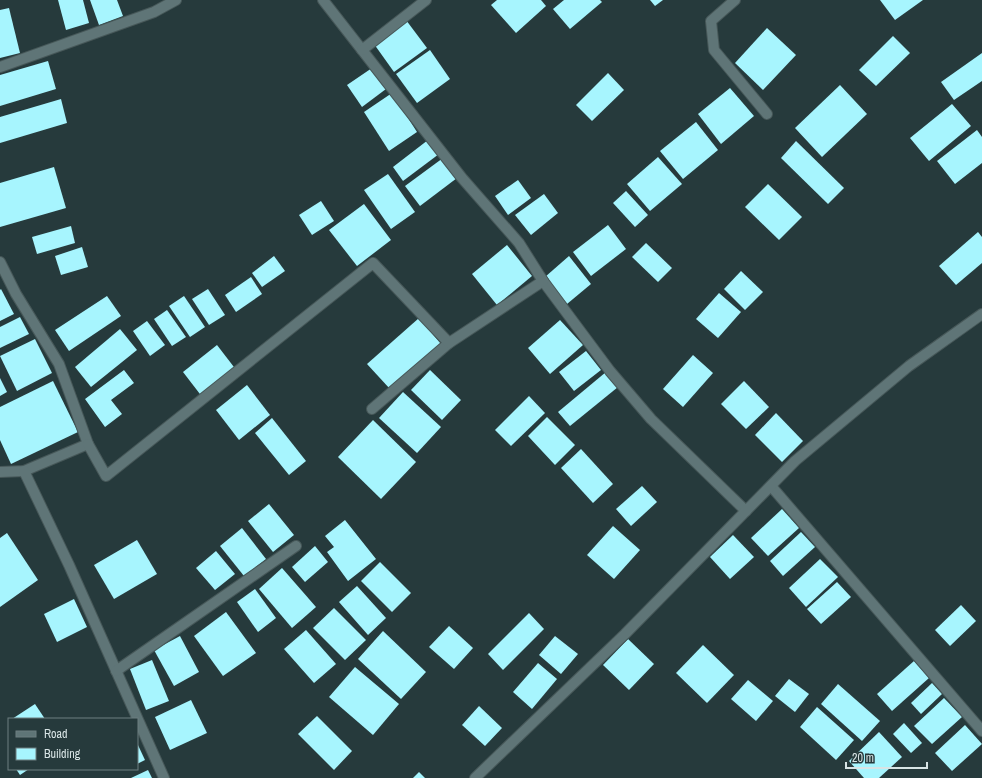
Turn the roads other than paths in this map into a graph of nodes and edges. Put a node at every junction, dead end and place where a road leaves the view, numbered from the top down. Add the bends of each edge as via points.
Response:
1 (176, 0) edge
2 (323, 0) edge
3 (426, 0) edge
4 (735, 0) edge
5 (362, 50) junction
6 (0, 67) edge
7 (768, 114) dead end
8 (0, 262) edge
9 (543, 282) junction
10 (982, 314) edge
11 (450, 343) junction
12 (372, 409) dead end
13 (88, 444) junction
14 (24, 471) junction
15 (0, 472) edge
16 (771, 486) junction
17 (746, 511) junction
18 (296, 546) dead end
19 (116, 671) junction
20 (137, 718) edge
21 (138, 720) edge
22 (982, 731) edge
23 (164, 778) edge
24 (475, 778) edge

1 - 6 street via 154,12
2 - 5 street
3 - 5 street
4 - 7 street via 711,21 714,50
5 - 9 street via 462,178 519,243
8 - 13 street via 16,294 59,364
9 - 11 street
9 - 17 street via 610,372 651,419
10 - 16 street via 909,366 795,462
11 - 12 street
11 - 13 street via 373,263 106,476
13 - 14 street
14 - 15 street
14 - 19 street
16 - 17 street
16 - 22 street
17 - 24 street via 625,634
18 - 19 street
19 - 20 street
21 - 23 street

